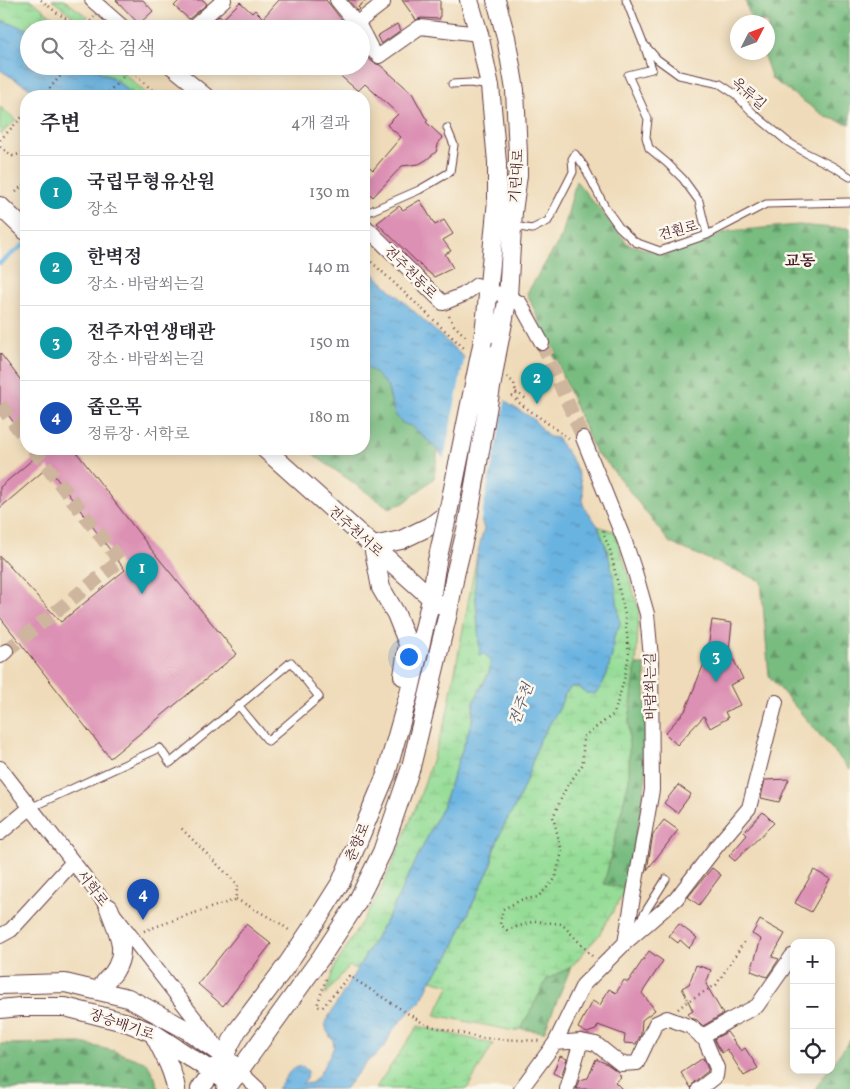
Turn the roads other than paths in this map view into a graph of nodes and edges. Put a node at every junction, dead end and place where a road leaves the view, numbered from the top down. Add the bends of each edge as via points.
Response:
1 (92, 0) edge
2 (224, 0) edge
3 (337, 0) edge
4 (469, 0) edge
5 (496, 0) edge
6 (626, 0) edge
7 (383, 3) dead end
8 (115, 20) edge
9 (201, 20) edge
10 (354, 20) edge
11 (367, 20) edge
12 (479, 34) junction
13 (644, 43) junction
14 (370, 46) edge
15 (181, 75) edge
16 (452, 84) dead end
17 (490, 86) junction
18 (200, 90) edge
19 (447, 128) dead end
20 (850, 177) edge
21 (850, 202) edge
22 (0, 206) edge
23 (370, 211) edge
24 (20, 225) edge
25 (512, 226) junction
26 (370, 231) edge
27 (708, 236) junction
28 (488, 290) junction
29 (508, 297) junction
30 (542, 343) tunnel mouth
31 (583, 438) tunnel mouth
32 (271, 455) edge
33 (448, 514) junction
34 (373, 546) junction
35 (456, 575) joint
36 (431, 599) junction
37 (448, 613) junction
38 (410, 690) junction
39 (776, 702) dead end
40 (239, 706) junction
41 (0, 768) edge
42 (30, 808) junction
43 (0, 833) edge
44 (73, 862) junction
45 (666, 879) dead end
46 (109, 908) junction
47 (0, 936) edge
48 (625, 943) junction
49 (790, 959) edge
50 (0, 985) edge
51 (100, 991) junction
52 (0, 1008) edge
53 (153, 1033) junction
54 (701, 1037) junction
55 (581, 1041) junction
56 (555, 1043) junction
57 (224, 1056) junction
58 (213, 1072) junction
59 (232, 1081) edge
60 (255, 1087) edge
61 (176, 1089) edge
62 (200, 1089) edge
63 (521, 1089) edge
64 (567, 1089) edge
65 (699, 1089) edge

1 - 8 street
2 - 9 street
3 - 10 street
4 - 12 street, 기린대로
5 - 25 street, 기린대로 via 515,90 518,175
6 - 13 lane, 옥류길
7 - 11 street
12 - 14 street via 420,26 379,56
12 - 17 street, 기린대로
13 - 20 lane, 옥류길 via 657,59 679,75 720,84 788,142
13 - 27 lane via 652,69 628,76 648,119 646,137 649,148 684,179 699,201
15 - 18 street
16 - 17 lane
17 - 28 street, 기린대로 via 497,200
19 - 23 lane via 454,145 450,172
21 - 27 lane, 견훤로 via 766,204
22 - 24 street
25 - 27 lane, 견훤로 via 532,229 548,221 573,172 572,158 575,154 605,207 635,242 660,251
25 - 29 street, 기린대로
26 - 28 street, 전주천동로 via 442,304 478,285
28 - 29 street
28 - 33 street, 기린대로, bridge via 483,340
29 - 30 street via 520,302
29 - 35 street, 기린대로, bridge
31 - 48 street, 바람쐬는길 via 625,542 647,614 652,790
32 - 34 street, 전주천서로
33 - 34 street via 401,540
33 - 36 street, 춘향로, bridge
34 - 36 street, 전주천서로
34 - 38 street via 381,588 408,644 401,684
35 - 37 street, 춘향로
36 - 37 street, 전주천서로
36 - 38 street, 춘향로
37 - 59 street, 춘향로 via 411,767 382,852 356,904 322,956
38 - 57 street, 춘향로 via 386,775 341,882 286,966 237,1032
39 - 48 street via 749,808 676,899
40 - 40 lane via 268,741 319,698 291,662
40 - 42 lane via 170,763 160,748
41 - 42 street, 서학로
42 - 43 street
42 - 44 street, 서학로
44 - 46 street, 서학로
44 - 47 street via 11,930
45 - 48 lane
46 - 51 street via 121,940 122,957
46 - 57 street, 서학로
48 - 56 street via 582,985
49 - 54 street via 757,1006
50 - 51 street via 65,983
51 - 57 street via 128,998 187,1030
52 - 53 street, 장승배기로 via 65,1007 128,1023
53 - 58 street, 장승배기로
53 - 61 street via 175,1078
54 - 55 street via 691,1026 667,1018 656,1023 637,1063 621,1064 596,1044
54 - 65 street via 717,1068 716,1076
55 - 56 street
55 - 64 street
56 - 63 street
57 - 58 street, 춘향로
57 - 59 street
58 - 59 street, 장승배기로
58 - 62 street, 춘향로
59 - 60 street

